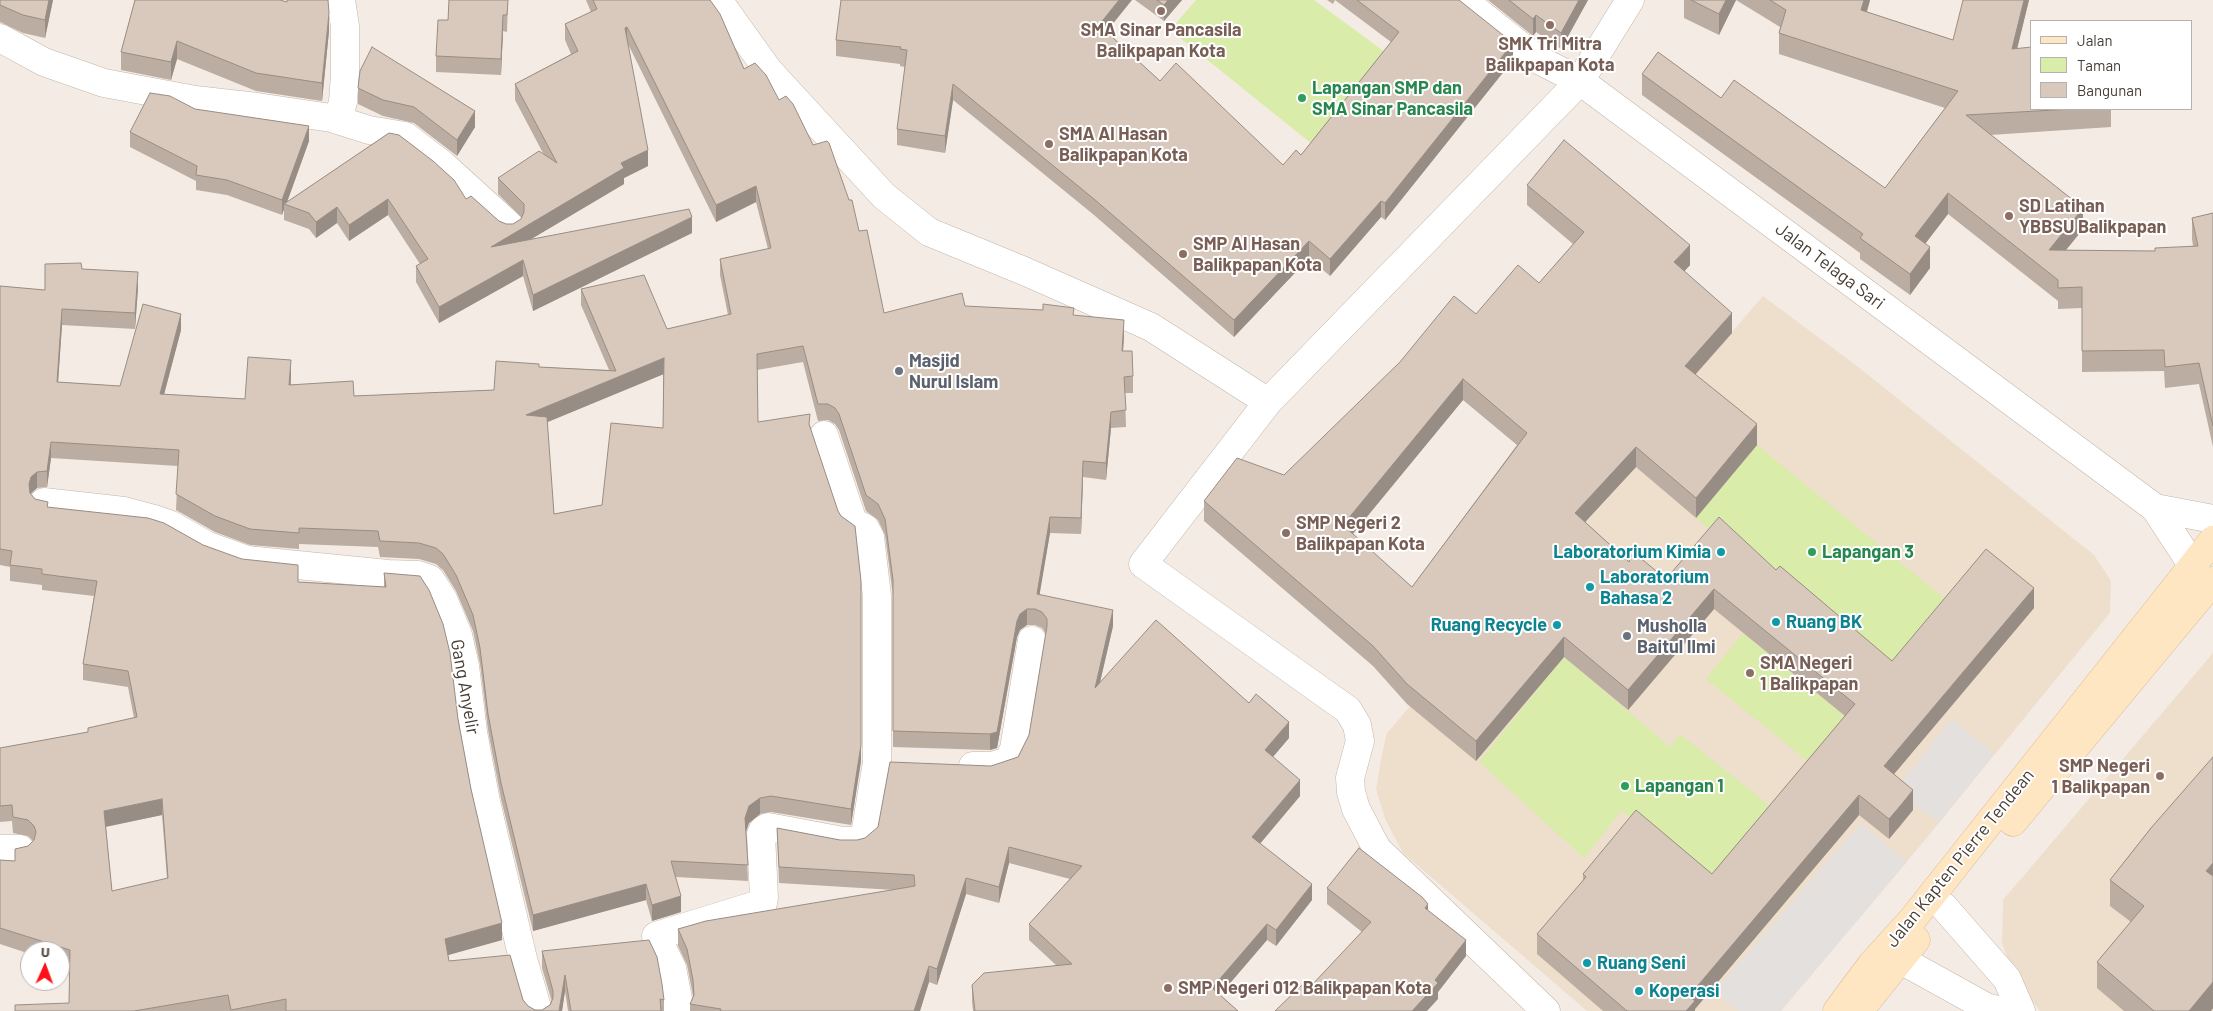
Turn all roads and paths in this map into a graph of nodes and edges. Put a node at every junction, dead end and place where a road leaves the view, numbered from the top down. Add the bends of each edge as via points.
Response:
1 (341, 0) edge
2 (718, 0) edge
3 (1463, 0) edge
4 (1630, 0) edge
5 (0, 38) edge
6 (1580, 81) junction
7 (331, 118) junction
8 (509, 225) edge
9 (1268, 402) junction
10 (824, 435) dead end
11 (44, 502) edge
12 (2155, 508) junction
13 (2213, 519) edge
14 (2213, 540) edge
15 (2203, 574) edge
16 (1032, 640) dead end
17 (877, 762) junction
18 (906, 763) edge
19 (944, 765) edge
20 (1944, 907) junction
21 (1914, 929) junction
22 (1901, 960) junction
23 (538, 1011) edge
24 (678, 1011) edge
25 (1546, 1011) edge
26 (1837, 1011) edge
27 (1860, 1011) edge
28 (2002, 1011) edge
29 (2021, 1011) edge

1 - 7 street via 346,74 340,112
2 - 9 street via 768,70 884,196 929,232 1151,327
3 - 6 street, Jalan Telaga Sari via 1537,60
4 - 6 street
5 - 7 street via 44,62 104,82 195,100
6 - 9 street
6 - 12 street, Jalan Telaga Sari
7 - 8 street via 369,130 405,136 443,165
9 - 25 street via 1143,564 1348,710 1357,725 1360,741 1350,778 1351,792 1356,809 1377,849
10 - 17 street via 854,522 865,528 870,537 877,596
11 - 23 street, Gang Anyelir via 124,511 154,519 208,546 248,560 430,579 443,599 458,635 486,802
12 - 13 street, Jalan Telaga Sari
12 - 15 street, Jalan Telaga Sari
14 - 15 street, Jalan Kapten Pierre Tendean
15 - 20 street, Jalan Kapten Pierre Tendean
15 - 21 street, Jalan Kapten Pierre Tendean
16 - 19 street via 1014,749 1008,761 992,766
17 - 18 street
17 - 24 street via 865,835 860,840 844,841 768,827 761,834 763,903 656,936 672,968
20 - 21 street, Jalan Kapten Pierre Tendean
20 - 29 street via 2007,979
21 - 22 street, Jalan Kapten Pierre Tendean
21 - 26 street, Jalan Kapten Pierre Tendean via 1872,964
22 - 27 street, Jalan Kapten Pierre Tendean
22 - 28 street via 1986,1007

